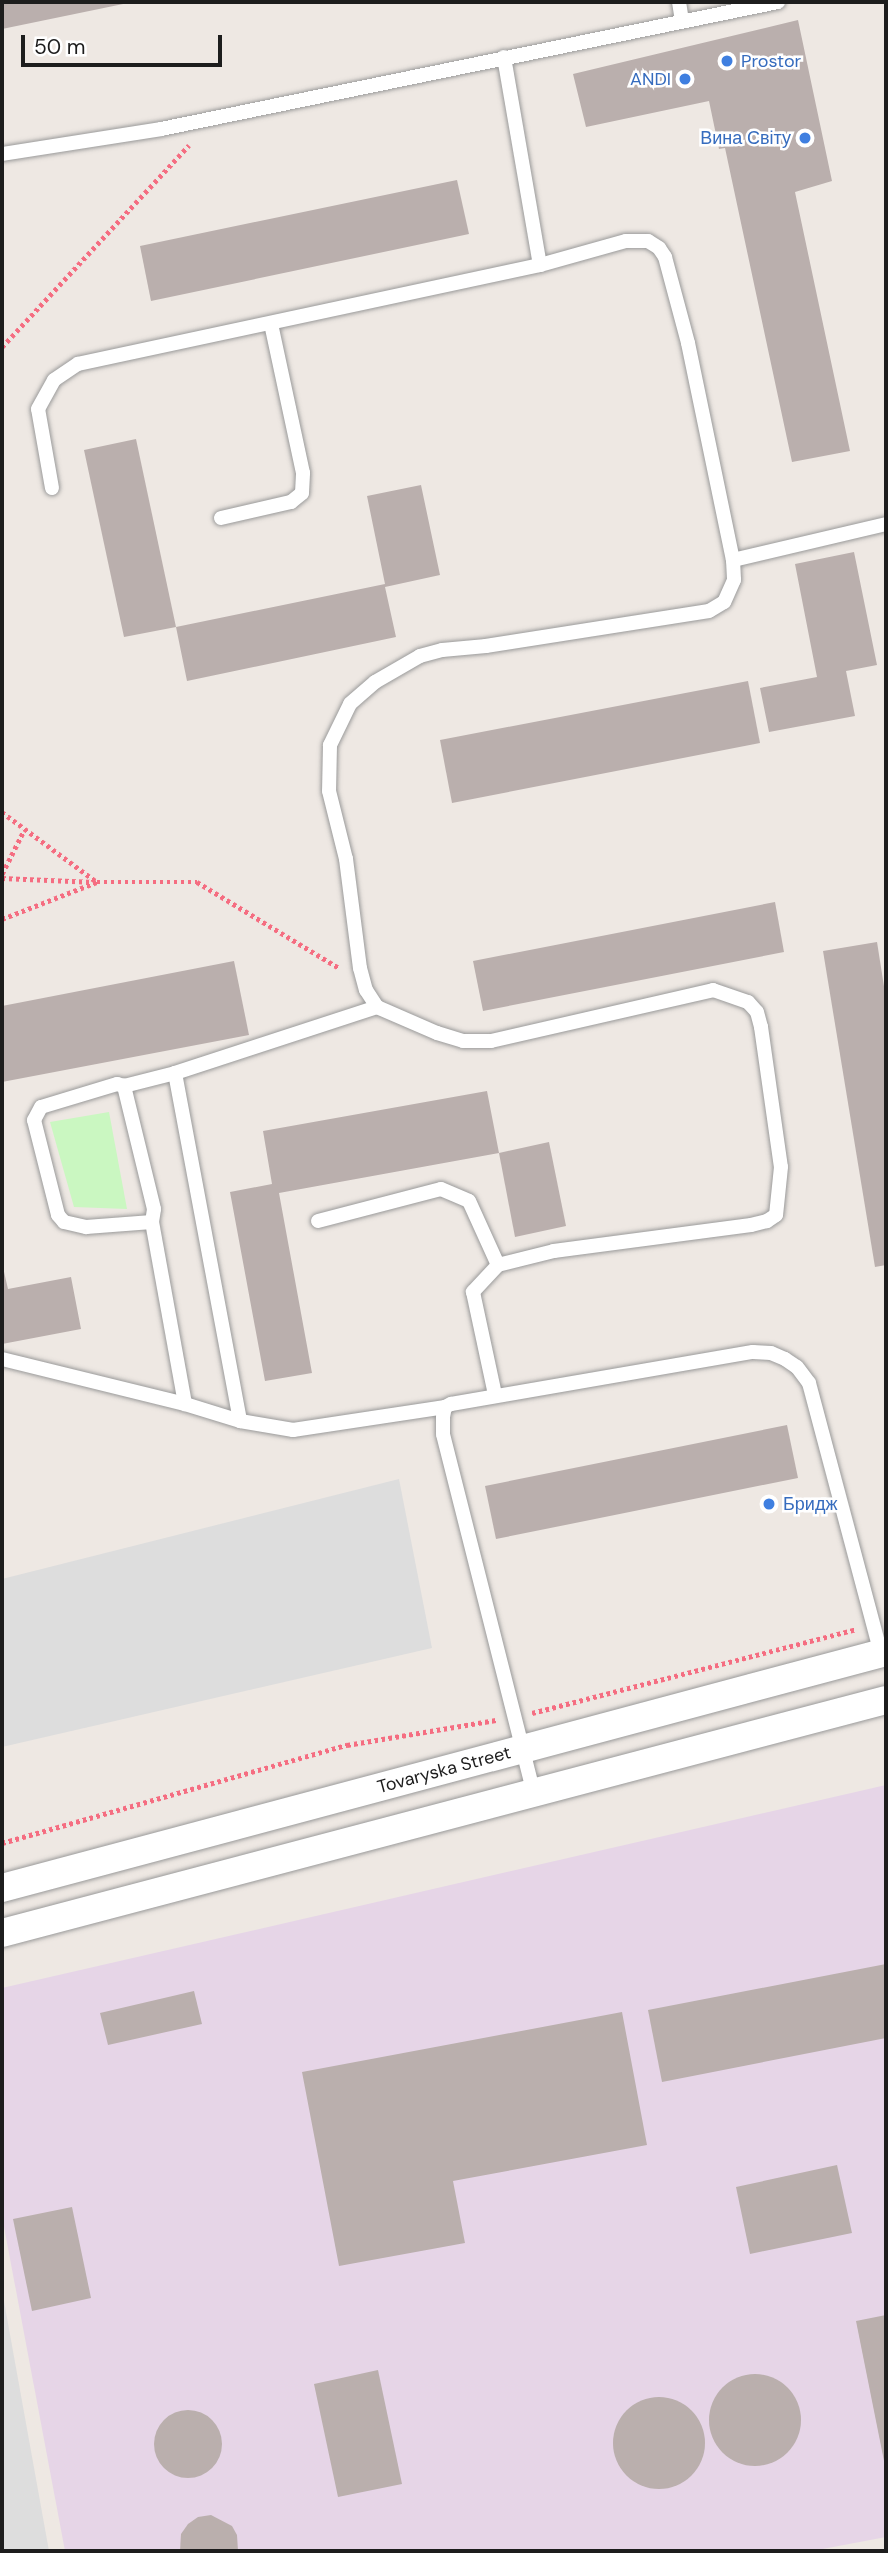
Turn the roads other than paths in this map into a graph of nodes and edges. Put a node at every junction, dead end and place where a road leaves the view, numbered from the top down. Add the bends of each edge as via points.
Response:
1 (678, 2) edge
2 (778, 2) edge
3 (715, 8) edge
4 (682, 21) junction
5 (504, 57) junction
6 (2, 154) edge
7 (540, 265) junction
8 (271, 324) junction
9 (52, 488) dead end
10 (221, 518) dead end
11 (886, 524) edge
12 (733, 561) junction
13 (377, 1007) junction
14 (175, 1073) junction
15 (124, 1086) junction
16 (318, 1221) dead end
17 (152, 1222) junction
18 (498, 1265) junction
19 (2, 1359) edge
20 (495, 1395) junction
21 (185, 1404) junction
22 (445, 1407) junction
23 (240, 1421) junction
24 (883, 1652) edge
25 (830, 1667) junction
26 (886, 1700) edge
27 (842, 1711) junction
28 (522, 1749) junction
29 (534, 1794) junction
30 (2, 1888) edge
31 (2, 1933) edge

1 - 4 lane
2 - 3 lane
3 - 4 lane
4 - 5 lane
5 - 6 lane via 214,118
5 - 7 lane
7 - 8 lane
7 - 12 lane via 626,241 648,241 659,248 688,343
8 - 9 lane via 78,364 54,380 38,409
8 - 10 lane via 303,472 302,493 291,502
11 - 12 lane
12 - 13 lane via 729,593 709,611 442,649 398,666 350,704 330,746 329,791 346,859 365,983
13 - 14 lane
13 - 18 lane via 463,1041 491,1041 713,990 748,1002 757,1012 781,1167 776,1215 751,1225 554,1251
14 - 15 lane
14 - 23 lane
15 - 17 lane via 154,1209
15 - 17 lane via 48,1103 34,1120 58,1215 64,1223 86,1227
16 - 18 lane via 441,1189 469,1202
17 - 21 lane
18 - 20 lane via 472,1292
19 - 21 lane
20 - 22 lane
20 - 24 lane via 753,1352 785,1359 809,1384
21 - 23 lane
22 - 23 lane via 293,1430
22 - 28 lane via 443,1434
24 - 25 street, Tovaryska Street
25 - 27 street
25 - 28 street, Tovaryska Street
26 - 27 street
27 - 29 street
28 - 29 lane
28 - 30 street, Tovaryska Street
29 - 31 street

